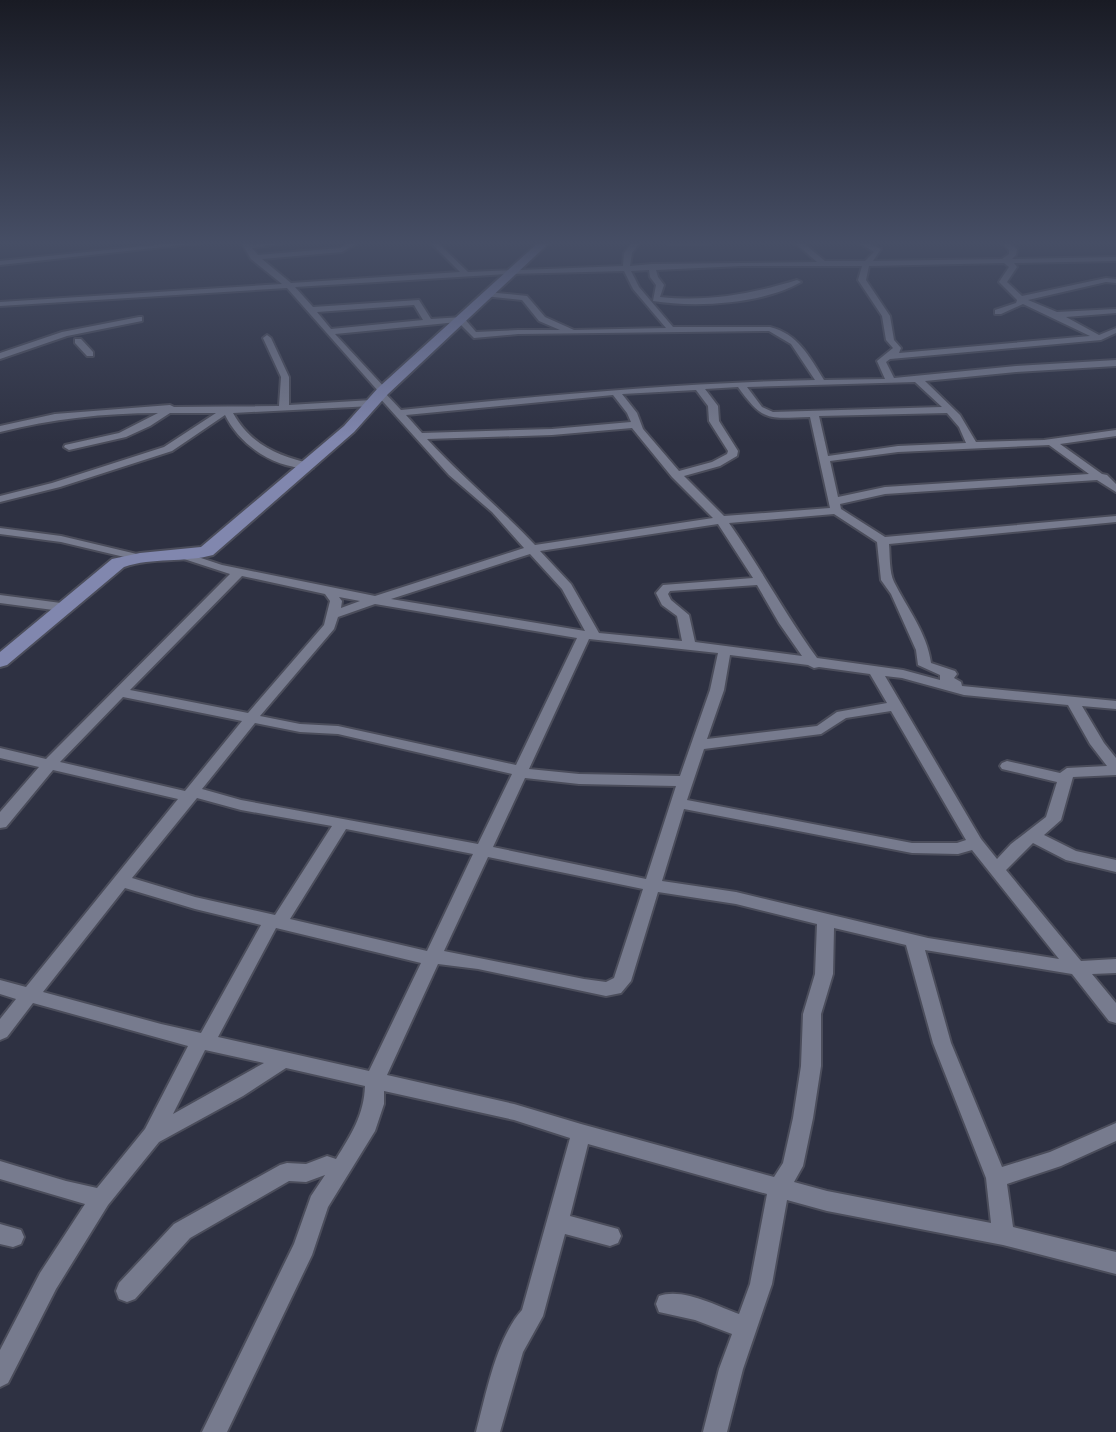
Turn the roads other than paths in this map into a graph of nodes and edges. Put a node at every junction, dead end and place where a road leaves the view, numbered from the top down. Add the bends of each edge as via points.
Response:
1 (324, 309) edge
2 (420, 309) edge
3 (471, 309) edge
4 (533, 309) edge
5 (655, 309) edge
6 (881, 309) edge
7 (1006, 309) edge
8 (1043, 309) edge
9 (310, 310) joint
10 (1116, 311) edge
11 (998, 312) dead end
12 (1054, 314) junction
13 (139, 319) dead end
14 (460, 319) junction
15 (428, 322) junction
16 (672, 330) junction
17 (1116, 330) edge
18 (329, 332) junction
19 (573, 333) junction
20 (1101, 337) junction
21 (267, 338) dead end
22 (1116, 339) edge
23 (78, 341) dead end
24 (90, 354) dead end
25 (0, 356) edge
26 (886, 357) junction
27 (1116, 363) edge
28 (917, 379) junction
29 (891, 381) junction
30 (821, 382) junction
31 (740, 384) junction
32 (699, 388) junction
33 (616, 393) junction
34 (379, 396) junction
35 (284, 407) junction
36 (170, 408) junction
37 (227, 410) junction
38 (949, 410) junction
39 (400, 413) junction
40 (814, 414) junction
41 (635, 425) junction
42 (0, 429) edge
43 (1116, 433) edge
44 (419, 436) junction
45 (1051, 442) junction
46 (972, 445) junction
47 (69, 447) dead end
48 (826, 459) junction
49 (309, 466) junction
50 (676, 475) junction
51 (1103, 477) junction
52 (1116, 489) edge
53 (0, 499) edge
54 (835, 506) junction
55 (1116, 519) edge
56 (721, 520) junction
57 (3, 534) edge
58 (883, 541) junction
59 (532, 549) junction
60 (137, 557) junction
61 (188, 557) junction
62 (239, 572) junction
63 (758, 581) junction
64 (330, 591) junction
65 (0, 599) edge
66 (376, 600) junction
67 (61, 607) junction
68 (335, 614) junction
69 (589, 635) junction
70 (689, 645) junction
71 (725, 649) junction
72 (0, 661) edge
73 (814, 664) junction
74 (876, 672) junction
75 (964, 691) junction
76 (122, 693) junction
77 (1072, 701) junction
78 (1116, 705) edge
79 (895, 706) junction
80 (253, 716) junction
81 (698, 745) junction
82 (0, 753) edge
83 (50, 765) junction
84 (1007, 766) dead end
85 (1116, 768) edge
86 (520, 772) junction
87 (1066, 779) junction
88 (685, 781) junction
89 (192, 794) junction
90 (678, 803) junction
91 (0, 823) edge
92 (342, 823) junction
93 (1032, 836) junction
94 (975, 843) junction
95 (484, 852) junction
96 (1116, 866) edge
97 (996, 870) junction
98 (121, 881) junction
99 (654, 886) junction
100 (826, 921) junction
101 (275, 922) junction
102 (914, 941) junction
103 (434, 957) junction
104 (1116, 966) edge
105 (1076, 968) junction
106 (0, 987) edge
107 (29, 994) junction
108 (1116, 1016) edge
109 (0, 1032) edge
110 (203, 1041) junction
111 (285, 1059) junction
112 (375, 1079) junction
113 (1116, 1132) edge
114 (581, 1133) junction
115 (151, 1137) junction
116 (339, 1169) junction
117 (0, 1170) edge
118 (996, 1178) junction
119 (779, 1188) junction
120 (101, 1198) junction
121 (559, 1223) junction
122 (1003, 1235) junction
123 (610, 1236) dead end
124 (1116, 1263) edge
125 (127, 1291) dead end
126 (667, 1304) dead end
127 (746, 1328) junction
128 (0, 1375) edge
129 (214, 1432) edge
130 (488, 1432) edge
131 (715, 1432) edge

1 - 9 street
2 - 15 street
3 - 14 street
4 - 19 street via 542,319
5 - 16 street
6 - 26 street via 897,348
7 - 11 street
8 - 12 street
9 - 18 street
10 - 12 street
12 - 20 street
13 - 25 street via 55,337
14 - 15 street
14 - 19 street via 474,335
14 - 34 street
15 - 18 street
16 - 19 street
16 - 30 street via 781,331 799,345
17 - 20 street
18 - 34 street
20 - 22 street
20 - 26 street
21 - 35 street via 285,377
23 - 24 street
26 - 29 street via 881,361
27 - 28 street
28 - 29 street
28 - 38 street
29 - 30 street
30 - 31 street
31 - 32 street
31 - 40 street via 766,414
32 - 33 street
32 - 50 street via 713,406 714,421 732,456
33 - 39 street
33 - 41 street
34 - 35 street
34 - 39 street
34 - 49 street
35 - 37 street
36 - 37 street
36 - 42 street via 60,416
36 - 47 street via 126,436
37 - 49 street via 269,456
37 - 53 street via 168,449
38 - 40 street
38 - 46 street
39 - 44 street
40 - 48 street
41 - 44 street
41 - 50 street
43 - 45 street
44 - 59 street
45 - 46 street
45 - 51 street
46 - 48 street via 879,449
48 - 54 street
49 - 61 street via 207,551
50 - 56 street
51 - 52 street
51 - 54 street via 880,491 852,495
54 - 56 street
54 - 58 street
55 - 58 street
56 - 59 street
56 - 63 street
57 - 60 street via 61,539
58 - 75 street via 887,580 923,650 925,665 950,674 945,678
59 - 66 street
59 - 69 street via 567,587
60 - 61 street
60 - 67 street via 118,563
61 - 62 street
62 - 64 street
62 - 76 street
63 - 70 street via 667,588 662,593 683,615
63 - 73 street
64 - 66 street
64 - 68 street
65 - 67 street
66 - 68 street
66 - 69 street
67 - 72 street
68 - 80 street
69 - 70 street
69 - 86 street
70 - 71 street
71 - 73 street
71 - 81 street
73 - 74 street
74 - 75 street
74 - 79 street
75 - 77 street
76 - 80 street
76 - 83 street
77 - 78 street
77 - 85 street via 1090,725 1101,753
79 - 81 street via 842,715 821,730
79 - 94 street
80 - 86 street
80 - 89 street
81 - 88 street
82 - 83 street
83 - 89 street
83 - 91 street
84 - 87 street
85 - 87 street via 1067,773
86 - 88 street
86 - 95 street
87 - 93 street via 1053,820
88 - 90 street
89 - 92 street
89 - 98 street
90 - 94 street via 912,848 958,849
90 - 99 street
92 - 95 street
92 - 101 street
93 - 96 street via 1072,856
93 - 97 street
94 - 97 street
95 - 99 street
95 - 103 street
97 - 105 street
98 - 101 street
98 - 107 street
99 - 100 street via 736,898
99 - 103 street via 622,981 615,988 527,974 484,961
100 - 102 street
100 - 119 street via 824,974 812,1014 803,1118 793,1166
101 - 103 street
101 - 110 street
102 - 105 street
102 - 118 street via 942,1043
103 - 112 street
104 - 105 street
105 - 108 street
106 - 107 street
107 - 109 street
107 - 110 street
110 - 111 street
110 - 115 street
111 - 112 street
111 - 115 street via 253,1083
112 - 114 street
112 - 116 street via 365,1131
113 - 118 street
114 - 119 street
114 - 121 street
115 - 120 street
116 - 125 street via 327,1165 306,1173 287,1172 182,1231
116 - 129 street
117 - 120 street
118 - 122 street
119 - 122 street
119 - 127 street via 761,1284
120 - 128 street via 48,1281
121 - 123 street
121 - 130 street via 532,1316 510,1358
122 - 124 street
126 - 127 street
127 - 131 street

